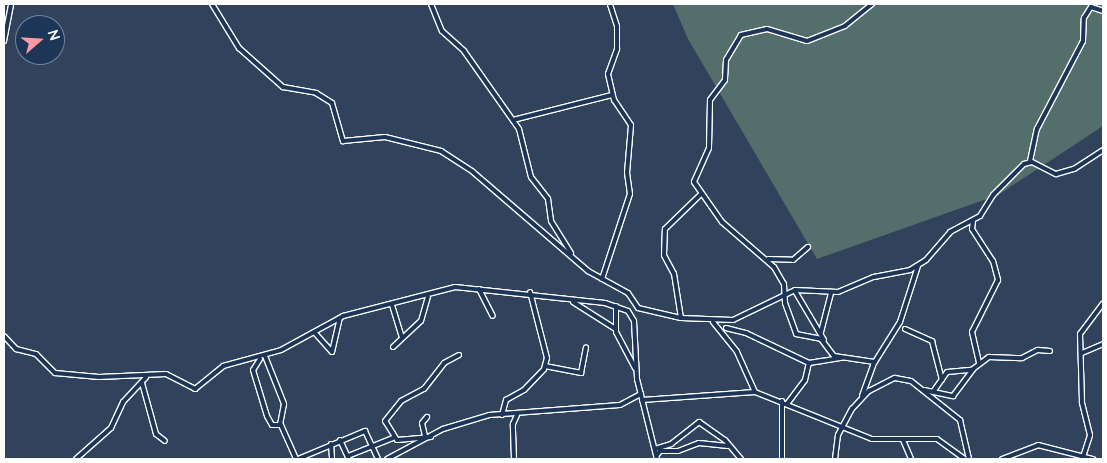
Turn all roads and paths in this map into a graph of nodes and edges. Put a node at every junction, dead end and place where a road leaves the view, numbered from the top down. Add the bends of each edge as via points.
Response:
1 (11, 4) edge
2 (212, 4) edge
3 (431, 4) edge
4 (610, 4) edge
5 (872, 4) edge
6 (1103, 11) edge
7 (4, 41) edge
8 (612, 95) junction
9 (514, 120) junction
10 (1103, 150) edge
11 (1030, 161) junction
12 (700, 195) junction
13 (973, 221) junction
14 (808, 247) dead end
15 (572, 255) junction
16 (768, 259) junction
17 (918, 266) junction
18 (602, 279) junction
19 (479, 289) junction
20 (795, 291) junction
21 (530, 292) junction
22 (830, 293) junction
23 (785, 296) junction
24 (428, 297) junction
25 (573, 302) junction
26 (1103, 304) edge
27 (392, 305) junction
28 (616, 306) junction
29 (493, 316) dead end
30 (340, 318) junction
31 (681, 318) junction
32 (733, 320) junction
33 (712, 321) junction
34 (614, 328) junction
35 (726, 328) junction
36 (905, 329) dead end
37 (315, 332) junction
38 (821, 332) junction
39 (723, 335) junction
40 (4, 336) edge
41 (402, 338) junction
42 (824, 342) junction
43 (1103, 344) edge
44 (586, 346) dead end
45 (393, 347) dead end
46 (1050, 351) dead end
47 (1082, 353) junction
48 (460, 355) dead end
49 (263, 357) junction
50 (845, 358) junction
51 (875, 362) junction
52 (809, 363) junction
53 (979, 363) junction
54 (545, 366) junction
55 (972, 370) junction
56 (636, 372) junction
57 (146, 377) junction
58 (942, 380) junction
59 (142, 383) junction
60 (924, 389) junction
61 (755, 392) junction
62 (933, 392) junction
63 (641, 394) junction
64 (862, 396) junction
65 (642, 400) junction
66 (784, 402) junction
67 (502, 415) junction
68 (517, 415) junction
69 (427, 417) dead end
70 (280, 424) junction
71 (841, 429) junction
72 (425, 436) junction
73 (430, 437) junction
74 (393, 438) junction
75 (340, 440) junction
76 (903, 440) junction
77 (165, 441) dead end
78 (331, 444) junction
79 (728, 446) junction
80 (372, 448) junction
81 (655, 449) junction
82 (657, 457) edge
83 (1083, 457) junction
84 (349, 458) edge
85 (76, 459) edge
86 (297, 459) edge
87 (332, 459) edge
88 (378, 459) edge
89 (387, 459) edge
90 (514, 459) edge
91 (741, 459) edge
92 (782, 459) edge
93 (835, 459) edge
94 (911, 459) edge
95 (967, 459) edge
96 (1002, 459) edge
97 (1093, 459) edge

1 - 7 street
2 - 15 street via 239,48 283,87 316,93 332,103 342,141 385,137 441,151 466,166
3 - 9 street via 442,31 464,51
4 - 8 street via 617,26 617,52 608,74
5 - 12 street via 845,26 807,41 767,30 741,35 726,60 725,80 708,107 709,148 694,181
6 - 11 street via 1092,7 1084,18 1083,41 1037,129
8 - 9 street
8 - 18 street via 631,125 627,164 630,194
9 - 15 street via 531,177 548,200 550,222
10 - 11 street via 1074,169 1056,174
11 - 13 street via 1008,177
12 - 16 street via 734,235
12 - 31 street via 664,228 664,254 674,274
13 - 17 street via 950,232
13 - 53 street via 972,230 994,261 998,280 972,332
14 - 16 street via 793,260
15 - 18 street
16 - 23 street via 783,282
17 - 22 street
17 - 51 street via 900,322
18 - 31 street via 628,293 638,308
19 - 21 street
19 - 24 street via 458,286
19 - 29 street
20 - 22 street
20 - 23 street
20 - 38 street
21 - 25 street
21 - 54 street via 542,327
22 - 38 street
23 - 32 street
23 - 42 street via 793,331
24 - 27 street
24 - 41 street via 423,304 423,318
25 - 28 street
25 - 34 street
26 - 47 street via 1080,334
27 - 30 street
27 - 41 street
28 - 34 street
28 - 56 street via 630,313 634,321
30 - 37 street
30 - 37 street via 332,353
31 - 33 street
32 - 33 street
32 - 35 street
33 - 39 street
34 - 56 street
35 - 39 street
35 - 52 street via 746,333
36 - 58 street via 932,341
37 - 49 street
38 - 42 street
39 - 61 street via 742,362
40 - 57 street via 16,349 36,354 55,373
41 - 45 street
42 - 50 street via 834,356
43 - 47 street
44 - 54 street via 583,372 553,371
46 - 53 street via 1038,350 1022,358 996,356
47 - 83 street via 1082,402 1090,435
48 - 74 street via 387,416 385,425
49 - 57 street via 223,366 195,389 170,375
49 - 70 street via 284,404
49 - 70 street via 253,367 256,383 270,422
50 - 51 street via 859,356
50 - 52 street
51 - 64 street
52 - 66 street via 806,379
53 - 55 street
54 - 67 street via 522,392 506,400
55 - 58 street via 951,370
55 - 62 street via 956,394
56 - 63 street
57 - 59 street
58 - 62 street
59 - 77 street via 156,434
59 - 85 street via 123,402 111,428
60 - 62 street
60 - 64 street via 895,378
60 - 95 street via 960,420
61 - 65 street
61 - 66 street
63 - 65 street
63 - 68 street via 620,405
64 - 71 street
65 - 81 street
66 - 71 street
66 - 92 street
67 - 68 street
67 - 73 street via 450,426
68 - 90 street via 513,424
69 - 72 street via 422,423
70 - 86 street
71 - 76 street via 882,442
71 - 93 street
72 - 73 street
72 - 74 street
73 - 89 street
74 - 80 street
75 - 78 street
75 - 80 street via 366,431
75 - 84 street
76 - 94 street
76 - 95 street via 937,439
78 - 86 street
78 - 87 street
79 - 81 street via 697,422 671,444
79 - 82 street via 699,443 678,451 660,451
79 - 91 street
80 - 84 street
80 - 88 street
81 - 82 street
83 - 96 street via 1038,445
83 - 97 street

